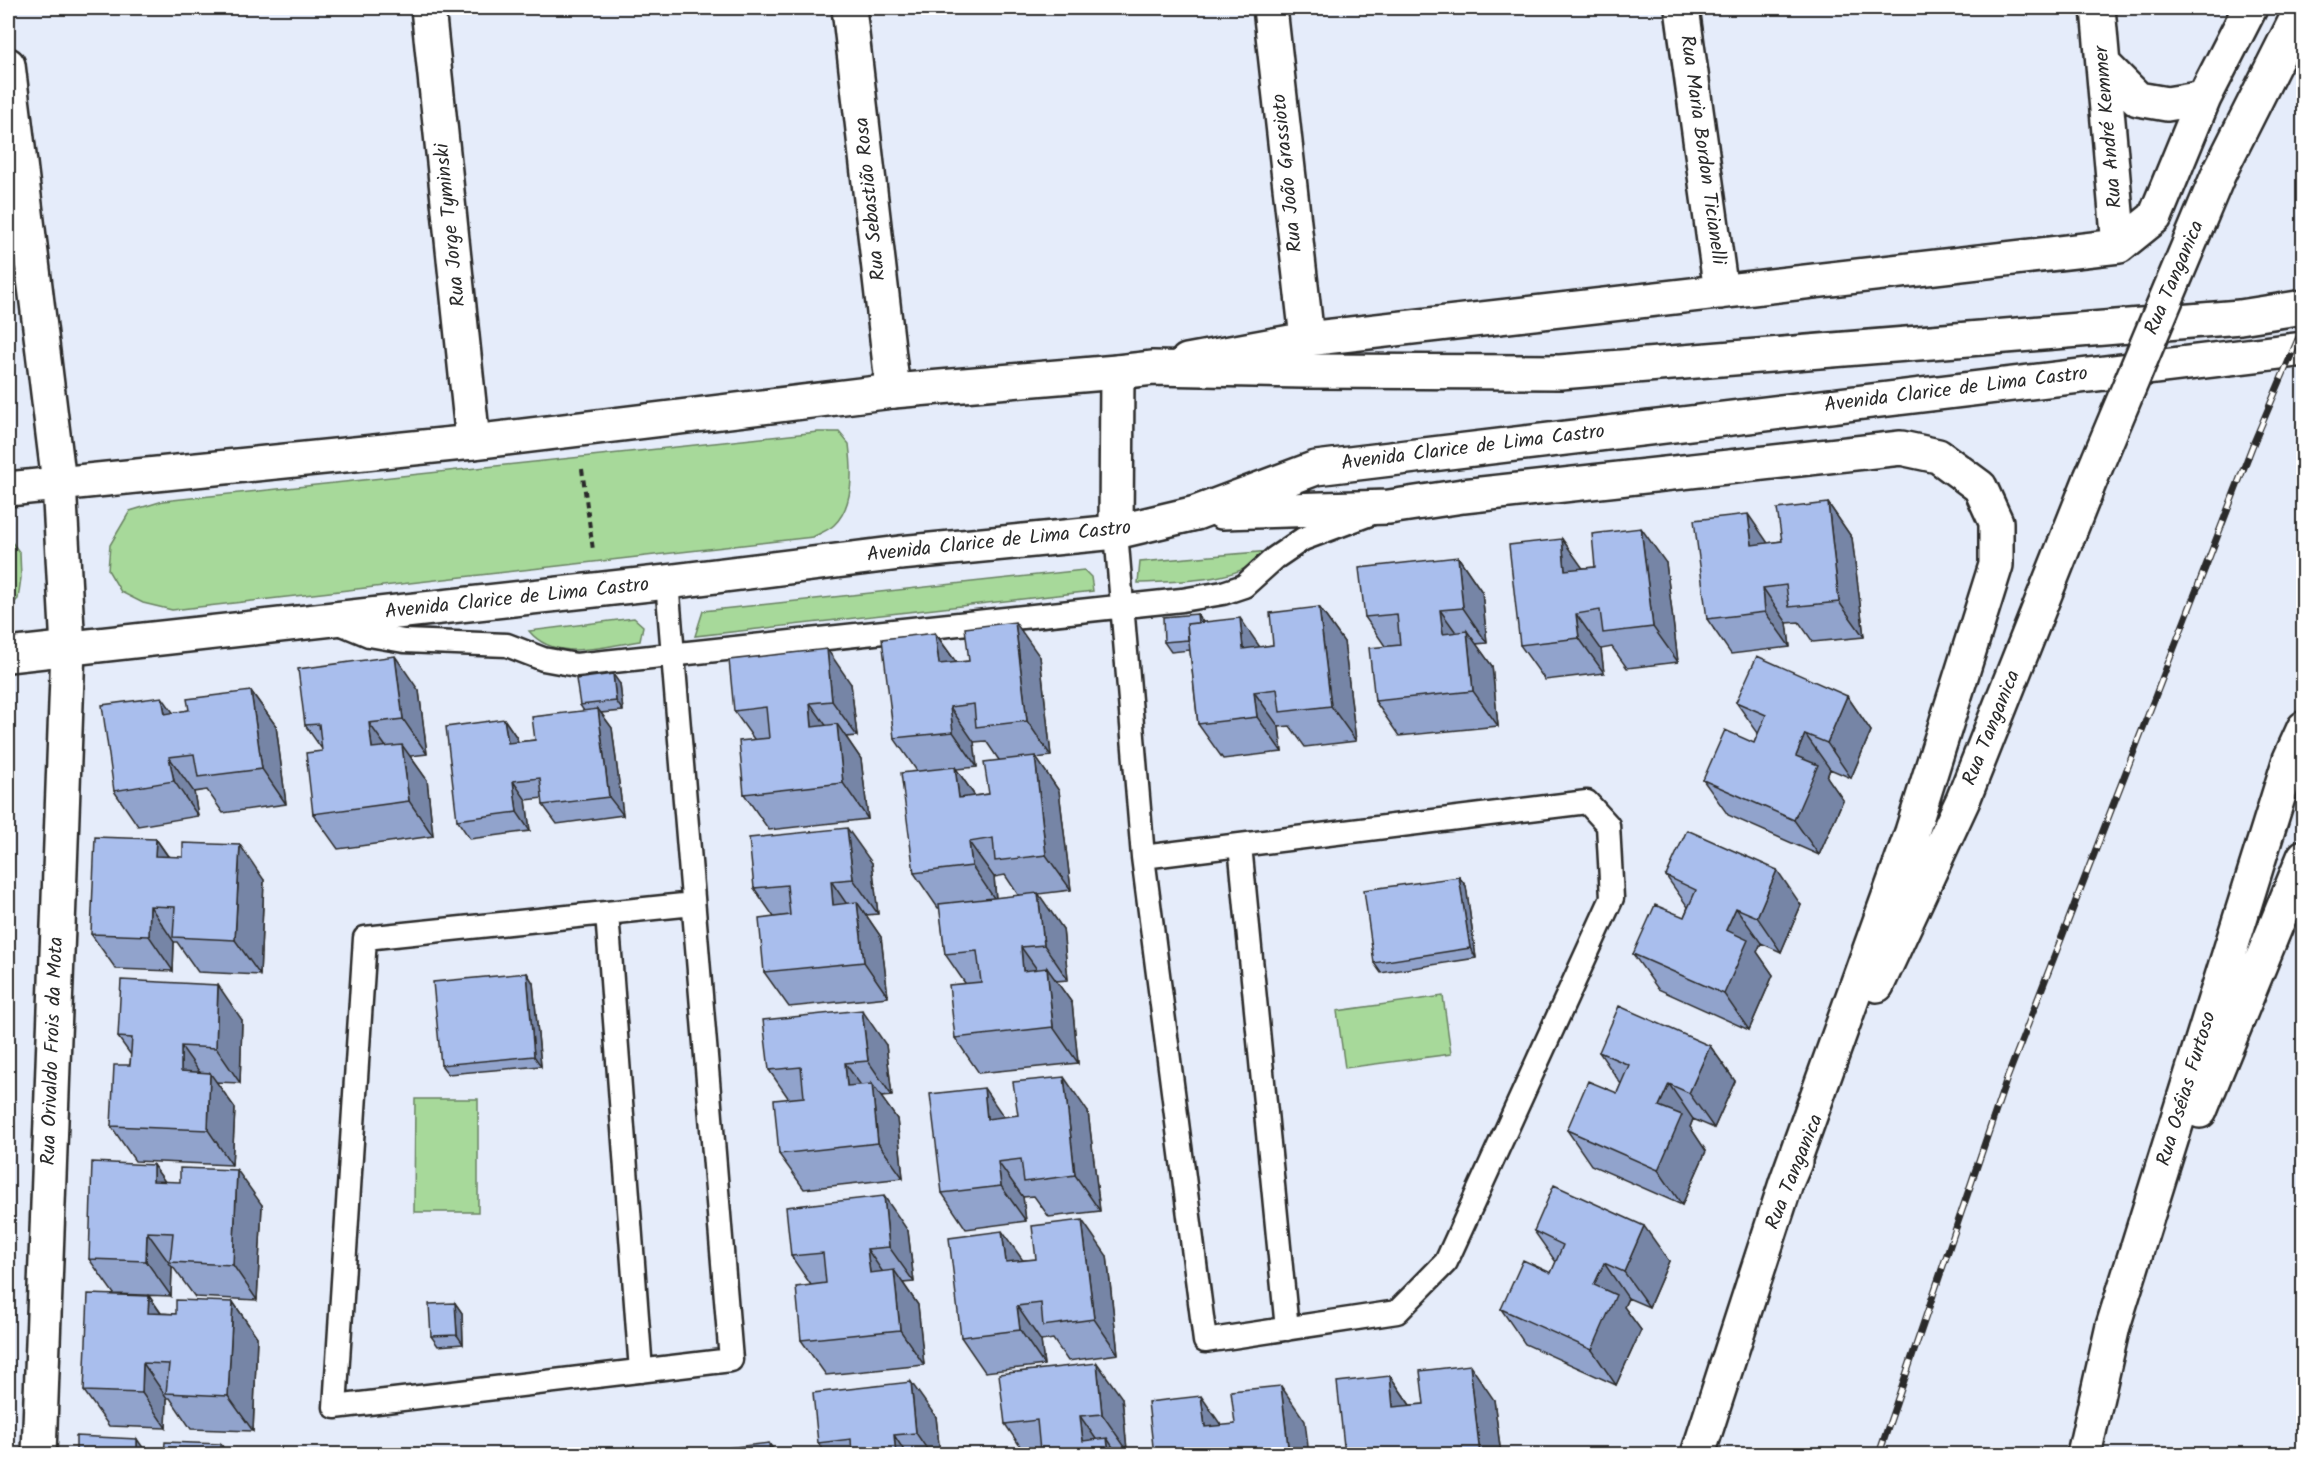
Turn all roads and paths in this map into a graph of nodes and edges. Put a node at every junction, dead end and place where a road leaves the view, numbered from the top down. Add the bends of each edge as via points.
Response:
1 (428, 8) edge
2 (849, 8) edge
3 (1270, 8) edge
4 (1682, 8) edge
5 (2098, 8) edge
6 (2250, 8) edge
7 (2302, 8) edge
8 (8, 65) edge
9 (2105, 66) junction
10 (2204, 98) junction
11 (2118, 246) junction
12 (1722, 292) junction
13 (2304, 307) edge
14 (1306, 339) junction
15 (2304, 349) edge
16 (1153, 368) junction
17 (1117, 372) junction
18 (893, 392) junction
19 (576, 429) junction
20 (473, 441) junction
21 (59, 483) junction
22 (8, 489) edge
23 (1389, 507) junction
24 (1196, 513) junction
25 (1116, 532) junction
26 (666, 582) junction
27 (598, 589) junction
28 (1122, 605) junction
29 (331, 619) junction
30 (68, 648) junction
31 (8, 655) edge
32 (673, 655) junction
33 (2304, 728) edge
34 (1240, 845) junction
35 (1143, 857) junction
36 (2304, 857) edge
37 (693, 904) junction
38 (607, 913) junction
39 (1786, 1183) junction
40 (2113, 1326) junction
41 (1287, 1329) junction
42 (641, 1371) junction
43 (39, 1455) edge
44 (1698, 1455) edge
45 (2084, 1455) edge

1 - 20 street, Rua Jorge Tyminski
2 - 18 street, Rua Sebastião Rosa
3 - 14 street, Rua João Grassioto
4 - 12 street, Rua Maria Bordon Ticianelli
5 - 9 street, Rua André Kemmer
6 - 10 street
7 - 39 street, Rua Tanganica, bridge via 2219,173 2091,478 1963,800
8 - 21 street, Rua Orivaldo Frois da Mota
9 - 10 street via 2138,99 2167,104
9 - 11 street, Rua André Kemmer
10 - 11 street via 2154,218
11 - 12 street
12 - 14 street
13 - 16 street via 2240,317 1560,372
14 - 16 street
15 - 24 street, Avenida Clarice de Lima Castro via 1316,468
16 - 17 street
17 - 18 street
17 - 25 street
18 - 19 street
19 - 20 street
19 - 27 path
20 - 21 street
21 - 22 street
21 - 30 street, Rua Orivaldo Frois da Mota
23 - 24 street
23 - 28 lane via 1303,539 1244,586 1182,600
23 - 39 street via 1901,448 1938,456 1980,487 1996,522 1996,565 1912,832
24 - 25 street, Avenida Clarice de Lima Castro
25 - 26 street, Avenida Clarice de Lima Castro
25 - 28 lane
26 - 27 street, Avenida Clarice de Lima Castro
26 - 32 lane
27 - 29 street, Avenida Clarice de Lima Castro
28 - 32 lane
28 - 35 lane
29 - 30 street, Avenida Clarice de Lima Castro
29 - 32 lane via 369,635 404,641 507,645 543,659 576,665
30 - 31 street, Avenida Clarice de Lima Castro
30 - 43 street, Rua Orivaldo Frois da Mota
32 - 37 lane
33 - 40 street, Rua Oséias Furtoso via 2290,759
34 - 35 lane
34 - 41 lane
34 - 41 lane via 1587,802 1608,825 1612,897 1446,1262 1397,1312
35 - 41 lane via 1204,1341
36 - 40 street
37 - 38 lane
37 - 42 lane via 731,1360
38 - 42 lane
38 - 42 lane via 365,938 335,1407
39 - 44 street, Rua Tanganica
40 - 45 street, Rua Oséias Furtoso

